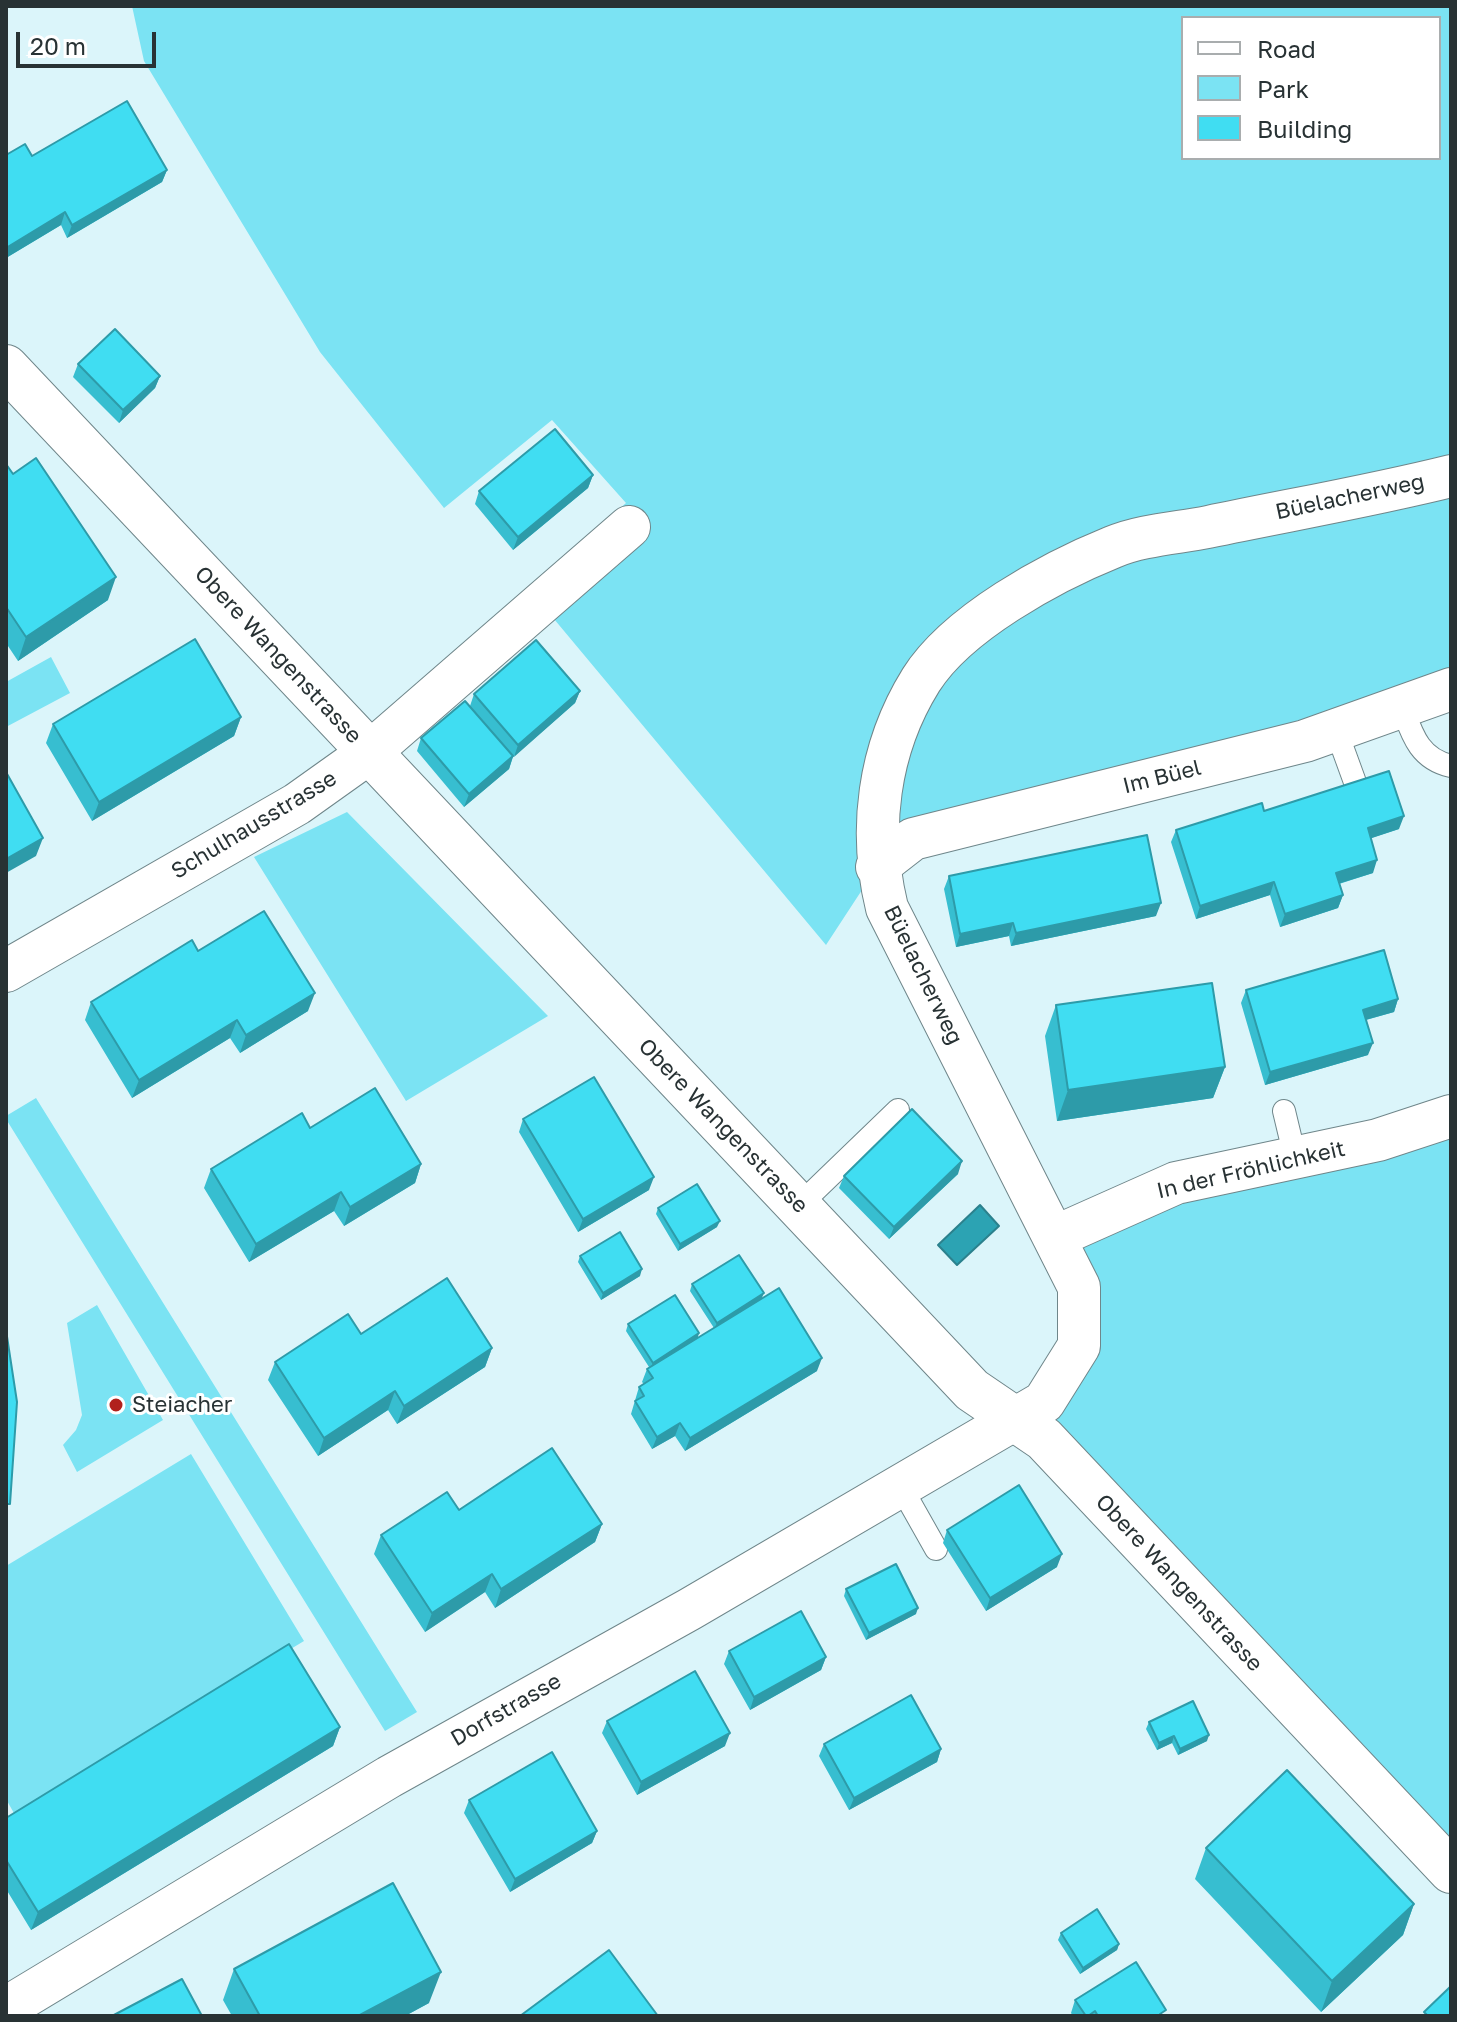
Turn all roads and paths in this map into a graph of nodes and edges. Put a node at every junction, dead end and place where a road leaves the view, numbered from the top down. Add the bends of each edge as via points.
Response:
1 (6, 367) edge
2 (1451, 476) edge
3 (629, 527) dead end
4 (1451, 689) edge
5 (1402, 707) junction
6 (1336, 730) junction
7 (370, 752) junction
8 (1451, 766) edge
9 (1356, 785) edge
10 (877, 867) junction
11 (6, 971) edge
12 (898, 1110) dead end
13 (1284, 1111) dead end
14 (1451, 1116) edge
15 (1295, 1157) junction
16 (797, 1203) junction
17 (1057, 1236) junction
18 (1010, 1419) junction
19 (901, 1487) junction
20 (936, 1549) dead end
21 (1451, 1871) edge
22 (6, 2008) edge

1 - 7 street, Obere Wangenstrasse
2 - 10 street, Büelacherweg via 1115,546 1033,583 969,629 922,679 894,737 878,807
3 - 7 street, Schulhausstrasse
4 - 5 street, Im Büel
5 - 6 street, Im Büel
5 - 8 lane via 1416,746
6 - 9 lane
6 - 10 street, Im Büel via 913,839
7 - 11 street, Schulhausstrasse via 297,804
7 - 16 street, Obere Wangenstrasse
10 - 17 street, Büelacherweg via 887,908
12 - 16 lane
13 - 15 lane
14 - 15 street, In der Fröhlichkeit via 1378,1140
15 - 17 street, In der Fröhlichkeit via 1176,1183
16 - 18 street, Obere Wangenstrasse via 972,1390
17 - 18 street, Büelacherweg via 1079,1287 1079,1346 1052,1394
18 - 19 street, Dorfstrasse
18 - 21 street, Obere Wangenstrasse via 1044,1439
19 - 20 lane
19 - 22 street, Dorfstrasse via 389,1777

